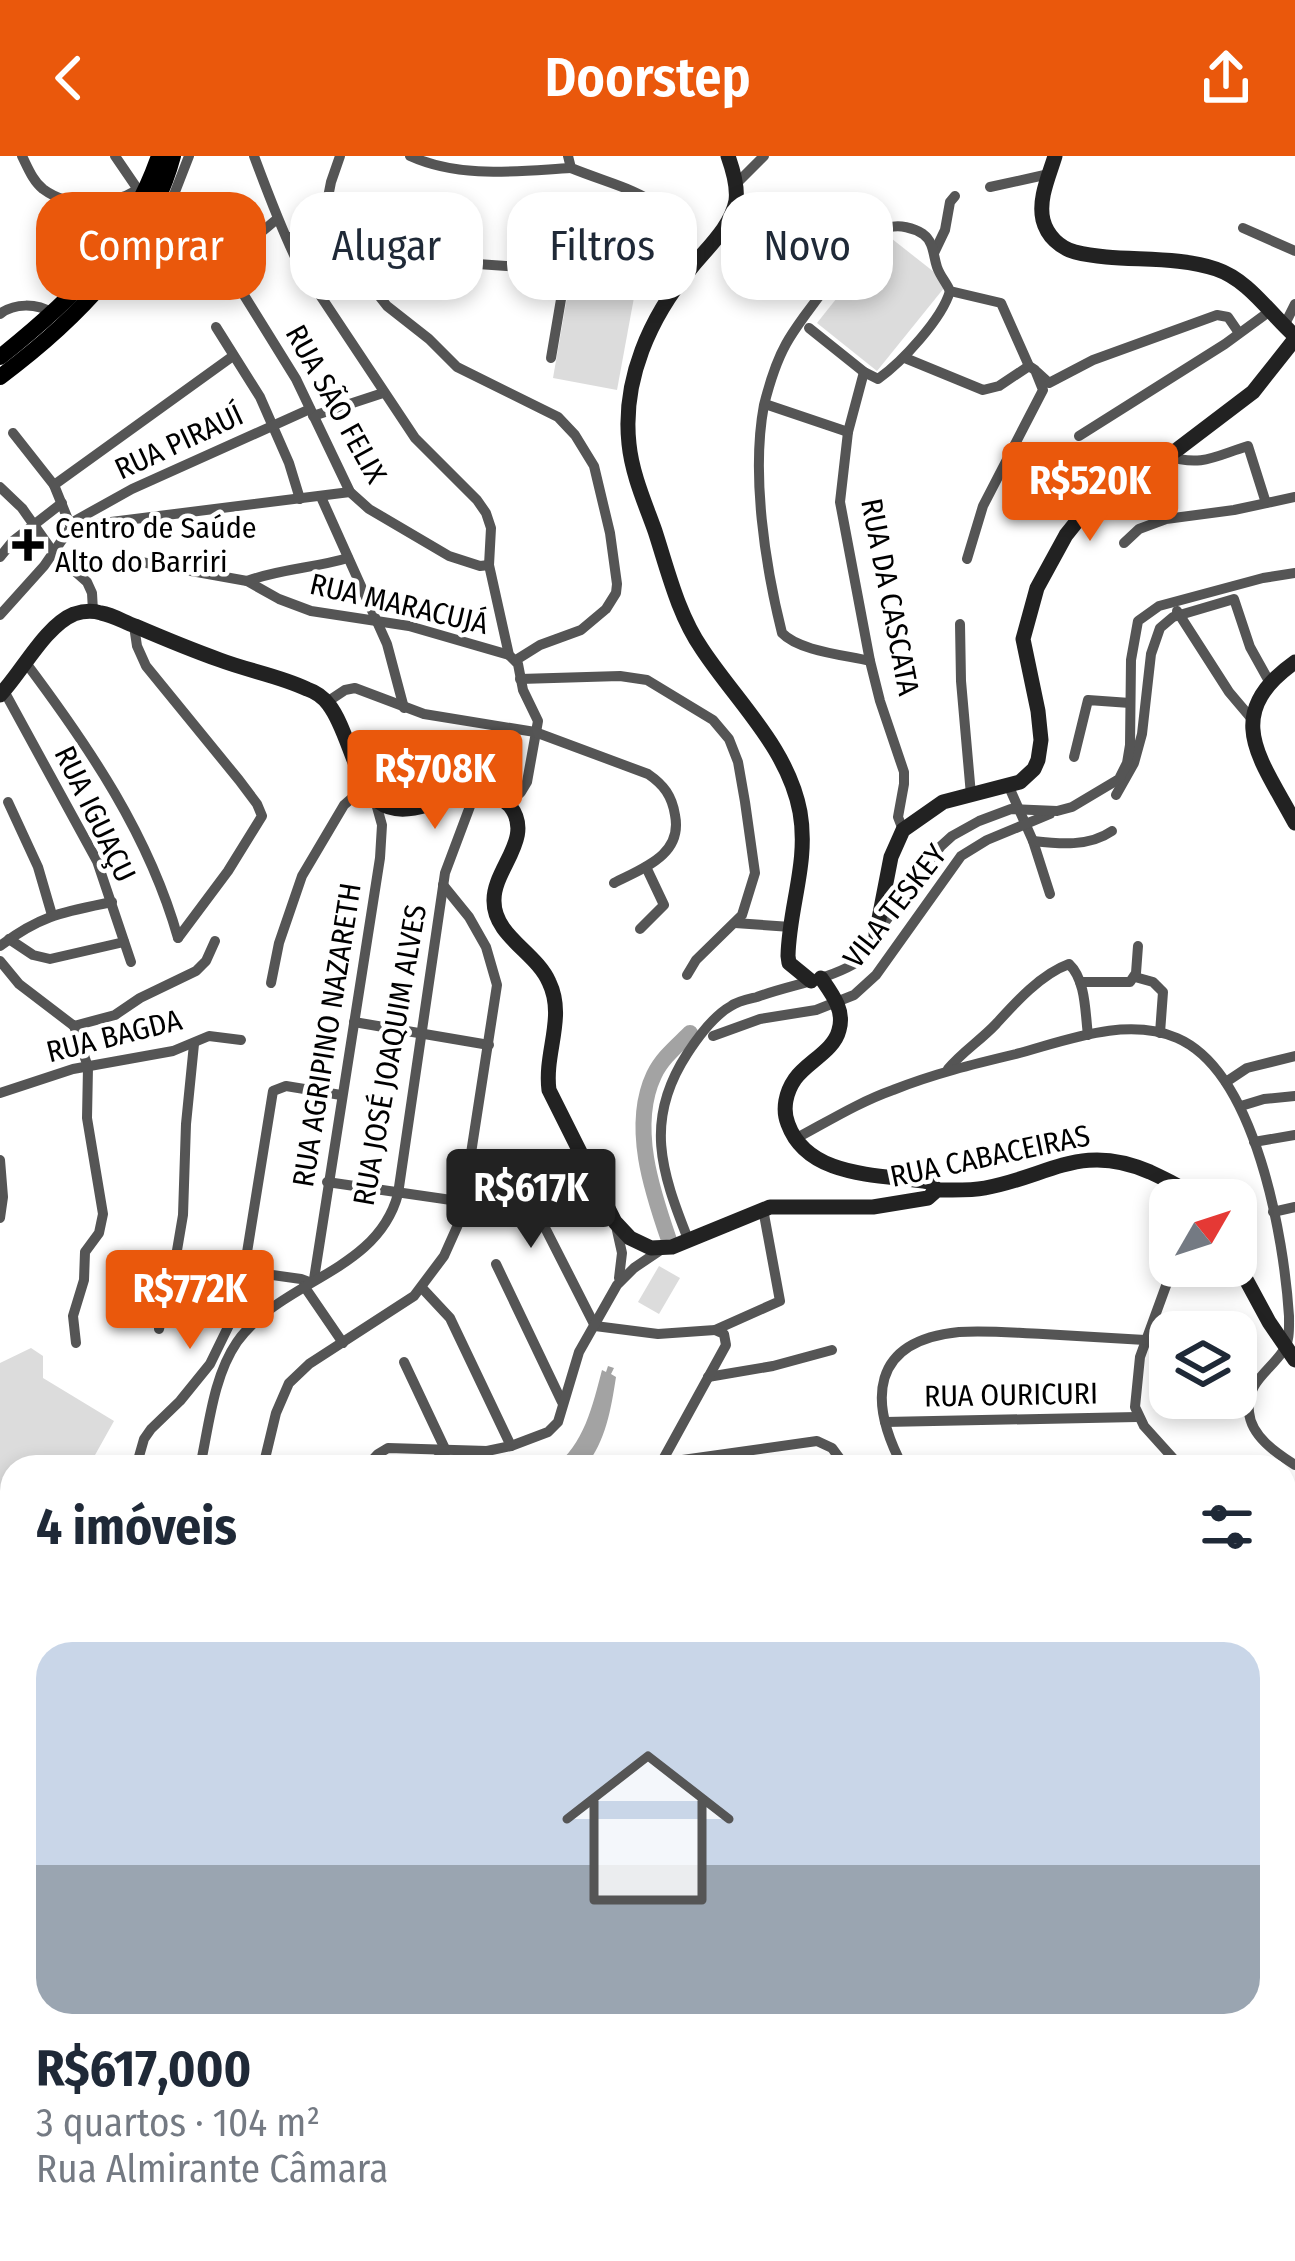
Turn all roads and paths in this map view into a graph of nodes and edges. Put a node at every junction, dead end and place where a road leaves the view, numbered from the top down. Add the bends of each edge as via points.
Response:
1 (22, 156) edge
2 (115, 156) edge
3 (159, 156) edge
4 (173, 156) edge
5 (189, 156) edge
6 (254, 156) edge
7 (340, 156) edge
8 (410, 156) edge
9 (764, 156) edge
10 (1055, 156) edge
11 (725, 158) edge
12 (570, 162) edge
13 (1049, 174) junction
14 (736, 184) junction
15 (990, 187) dead end
16 (52, 192) edge
17 (139, 192) edge
18 (141, 192) edge
19 (159, 192) edge
20 (175, 192) edge
21 (329, 192) edge
22 (634, 192) edge
23 (956, 196) dead end
24 (277, 219) junction
25 (1243, 228) dead end
26 (288, 237) joint
27 (1295, 250) edge
28 (934, 253) junction
29 (697, 259) edge
30 (950, 291) junction
31 (65, 300) edge
32 (86, 300) edge
33 (382, 300) edge
34 (561, 300) edge
35 (669, 300) edge
36 (1295, 304) edge
37 (3, 306) edge
38 (1270, 311) junction
39 (52, 313) junction
40 (216, 327) dead end
41 (809, 328) dead end
42 (1239, 333) junction
43 (1291, 334) edge
44 (233, 356) junction
45 (0, 357) edge
46 (551, 358) dead end
47 (905, 358) junction
48 (1032, 368) junction
49 (864, 373) junction
50 (0, 377) edge
51 (383, 393) junction
52 (765, 404) junction
53 (312, 412) junction
54 (272, 426) junction
55 (848, 432) junction
56 (1079, 436) dead end
57 (0, 447) edge
58 (1166, 456) junction
59 (53, 484) junction
60 (0, 488) edge
61 (350, 492) junction
62 (321, 496) junction
63 (1295, 496) edge
64 (300, 499) junction
65 (62, 503) junction
66 (1266, 503) junction
67 (34, 524) junction
68 (71, 525) junction
69 (1124, 543) dead end
70 (53, 552) junction
71 (0, 557) edge
72 (348, 558) junction
73 (967, 559) dead end
74 (141, 562) dead end
75 (489, 565) junction
76 (1295, 573) edge
77 (247, 581) junction
78 (0, 586) edge
79 (11, 601) junction
80 (1176, 609) junction
81 (93, 611) junction
82 (0, 615) edge
83 (378, 622) junction
84 (960, 624) dead end
85 (134, 626) junction
86 (512, 657) junction
87 (870, 661) junction
88 (1295, 662) edge
89 (26, 663) junction
90 (520, 679) junction
91 (1270, 682) junction
92 (2, 693) edge
93 (327, 702) junction
94 (1130, 703) junction
95 (404, 708) junction
96 (748, 711) junction
97 (1251, 718) junction
98 (723, 730) junction
99 (535, 732) junction
100 (1074, 757) dead end
101 (1009, 787) junction
102 (371, 793) junction
103 (475, 793) junction
104 (971, 795) junction
105 (1116, 795) dead end
106 (8, 802) dead end
107 (508, 804) junction
108 (1018, 808) junction
109 (1057, 812) junction
110 (1295, 823) edge
111 (1025, 824) junction
112 (903, 830) junction
113 (1112, 831) dead end
114 (1033, 841) junction
115 (646, 867) junction
116 (614, 883) dead end
117 (443, 884) junction
118 (1050, 894) dead end
119 (112, 902) junction
120 (52, 915) junction
121 (735, 923) junction
122 (791, 927) junction
123 (640, 929) dead end
124 (877, 934) junction
125 (124, 941) junction
126 (215, 941) dead end
127 (4, 943) edge
128 (1138, 946) dead end
129 (0, 961) edge
130 (131, 962) dead end
131 (687, 976) dead end
132 (1135, 977) junction
133 (816, 980) junction
134 (272, 982) dead end
135 (1080, 982) junction
136 (837, 1002) junction
137 (353, 1022) junction
138 (74, 1026) junction
139 (1160, 1033) junction
140 (421, 1034) junction
141 (1088, 1035) junction
142 (713, 1036) dead end
143 (241, 1040) dead end
144 (194, 1045) junction
145 (489, 1045) junction
146 (1295, 1056) edge
147 (88, 1067) junction
148 (946, 1072) junction
149 (1226, 1082) junction
150 (0, 1093) edge
151 (341, 1095) junction
152 (1295, 1096) edge
153 (1241, 1106) junction
154 (1295, 1135) edge
155 (795, 1138) junction
156 (1254, 1142) junction
157 (508, 1155) dead end
158 (0, 1160) edge
159 (1164, 1179) edge
160 (327, 1182) junction
161 (1, 1185) edge
162 (937, 1190) junction
163 (398, 1194) junction
164 (465, 1202) junction
165 (1295, 1207) edge
166 (763, 1209) junction
167 (1273, 1212) junction
168 (0, 1218) edge
169 (615, 1222) junction
170 (688, 1239) junction
171 (662, 1249) junction
172 (496, 1264) dead end
173 (244, 1271) junction
174 (309, 1282) junction
175 (617, 1285) junction
176 (1166, 1287) edge
177 (1251, 1287) edge
178 (422, 1288) junction
179 (595, 1326) junction
180 (159, 1329) dead end
181 (715, 1330) junction
182 (1145, 1340) junction
183 (76, 1343) dead end
184 (343, 1343) junction
185 (832, 1350) dead end
186 (1290, 1354) edge
187 (404, 1362) dead end
188 (709, 1377) junction
189 (563, 1404) junction
190 (1137, 1417) junction
191 (885, 1422) junction
192 (511, 1446) junction
193 (446, 1450) junction
194 (139, 1455) edge
195 (203, 1455) edge
196 (266, 1455) edge
197 (377, 1455) edge
198 (440, 1455) edge
199 (666, 1455) edge
200 (725, 1455) edge
201 (837, 1455) edge
202 (898, 1455) edge
203 (1170, 1455) edge
204 (1283, 1455) edge

1 - 16 street
2 - 17 street
3 - 18 main road
4 - 19 main road
5 - 20 street
6 - 24 street
7 - 21 street
8 - 12 street via 472,172
9 - 14 street
10 - 13 main road
11 - 14 main road
12 - 22 street
13 - 15 street
13 - 38 main road via 1043,220 1054,241 1075,252 1216,269
14 - 29 main road via 731,215
23 - 28 street
24 - 26 street
24 - 53 street, RUA SÃO FELIX via 228,266
25 - 27 street
26 - 51 street
28 - 30 street
28 - 52 street via 926,236 902,226 861,246 786,343
30 - 47 street
30 - 48 street via 1001,303
31 - 39 main road
32 - 50 main road
33 - 86 street via 457,367 566,425 598,476 616,592 580,630
34 - 46 street
35 - 96 main road via 633,382 628,440 685,618
36 - 43 street
37 - 39 street
38 - 42 street
38 - 43 main road
39 - 45 main road
40 - 44 street
41 - 49 street
42 - 48 street via 1217,315 1049,382
42 - 56 street
43 - 58 main road via 1253,392
44 - 54 street
44 - 59 street
47 - 48 street via 983,390
47 - 49 street via 878,380
48 - 73 street via 1043,390 983,506
49 - 55 street, RUA DA CASCATA
51 - 53 street, RUA PIRAUÍ
51 - 75 street via 486,513
52 - 55 street
52 - 87 street via 758,481 782,633
53 - 54 street, RUA PIRAUÍ
53 - 61 street, RUA SÃO FELIX
54 - 64 street
54 - 68 street, RUA PIRAUÍ
55 - 87 street, RUA DA CASCATA via 840,502
57 - 59 street via 15,435
58 - 66 street via 1204,461 1248,446
58 - 101 main road via 1090,505 1044,570 1023,639 1041,750 1034,769
59 - 65 street
60 - 67 street
61 - 62 street
61 - 75 street, RUA SÃO FELIX via 449,556
62 - 64 street
62 - 72 street
63 - 66 street
64 - 68 street
65 - 67 street
65 - 68 street
66 - 69 street via 1150,523
67 - 70 street
67 - 71 street
68 - 70 street, RUA PIRAUÍ
70 - 79 street, RUA PIRAUÍ
70 - 81 street via 87,582
72 - 77 street
72 - 83 street
74 - 77 street, RUA MARACUJÁ
75 - 86 street
76 - 80 street
77 - 83 street, RUA MARACUJÁ via 310,611
78 - 79 street
79 - 82 street, RUA PIRAUÍ
80 - 91 street via 1234,599
80 - 94 street via 1159,606 1138,621
80 - 97 street
80 - 105 street via 1156,635 1142,734
81 - 85 main road
81 - 89 main road via 61,622
83 - 86 street, RUA MARACUJÁ
83 - 95 street
84 - 104 street
85 - 89 street via 146,665 262,816 178,938 125,811
85 - 93 main road
86 - 90 street
87 - 112 street, RUA DA CASCATA via 904,772
88 - 91 main road
89 - 92 main road
90 - 98 street via 646,680
90 - 99 street
91 - 97 main road
92 - 119 street, RUA IGUAÇU via 79,824
93 - 95 street via 355,688
93 - 102 main road
94 - 100 street via 1088,700
94 - 109 street, VILA TESKEY via 1130,745 1118,778
95 - 99 street
96 - 98 street
96 - 122 main road via 781,759 800,811 801,877
97 - 110 main road
98 - 121 street via 738,762 754,862
99 - 107 street via 527,782
99 - 115 street via 648,774 667,791 676,837
101 - 104 main road
101 - 108 street
102 - 103 main road via 397,809
102 - 134 street via 344,805 302,876
102 - 137 street, RUA AGRIPINO NAZARETH via 383,838
103 - 107 main road
103 - 117 street, RUA JOSÉ JOAQUIM ALVES
104 - 112 main road via 943,802
106 - 120 street
107 - 169 main road via 517,840 494,892 495,913 551,984 549,1090
108 - 109 street
108 - 111 street
108 - 124 street via 952,836
109 - 111 street, VILA TESKEY
111 - 114 street
111 - 136 street, VILA TESKEY via 961,856 876,975
112 - 124 main road
113 - 114 street via 1069,844
114 - 118 street
115 - 116 street
115 - 123 street via 664,905
117 - 140 street, RUA JOSÉ JOAQUIM ALVES
117 - 145 street via 490,958 496,985
119 - 120 street
119 - 125 street, RUA IGUAÇU
120 - 127 street
121 - 122 street
121 - 131 street
122 - 133 main road via 789,963
124 - 133 street via 854,964
125 - 127 street via 50,959
125 - 130 street, RUA IGUAÇU
126 - 138 street via 196,971 115,1015
128 - 132 street
129 - 138 street
132 - 135 street
132 - 139 street via 1163,992
133 - 136 main road
133 - 170 street via 731,1006 673,1076 660,1138
135 - 141 street
135 - 148 street via 1072,965 1056,969
136 - 142 street
136 - 155 main road via 836,1039 788,1093 785,1116
137 - 140 street
137 - 151 street, RUA AGRIPINO NAZARETH
138 - 147 street
139 - 141 street
139 - 149 street via 1190,1046
140 - 145 street
140 - 163 street, RUA JOSÉ JOAQUIM ALVES
141 - 148 street
143 - 144 street, RUA BAGDA via 208,1036
144 - 147 street, RUA BAGDA
144 - 180 street via 183,1215
145 - 164 street
146 - 149 street
147 - 150 street, RUA BAGDA
147 - 183 street via 87,1118 103,1214 85,1252
148 - 155 street
149 - 153 street
151 - 160 street, RUA AGRIPINO NAZARETH
151 - 173 street via 275,1089
152 - 153 street
153 - 156 street
154 - 156 street
155 - 162 main road via 830,1166 929,1182
156 - 167 street
157 - 179 street
158 - 161 street
159 - 162 main road, RUA CABACEIRAS via 1096,1158 992,1186
160 - 163 street
160 - 174 street, RUA AGRIPINO NAZARETH
161 - 168 street
162 - 166 main road, RUA CABACEIRAS via 872,1207
163 - 164 street
163 - 174 street, RUA JOSÉ JOAQUIM ALVES via 376,1238
164 - 178 street via 451,1245
165 - 167 street
166 - 170 main road, RUA CABACEIRAS
166 - 181 street via 780,1301
167 - 186 street
169 - 171 main road via 639,1244
169 - 175 street via 622,1253
170 - 171 main road, RUA CABACEIRAS
171 - 175 street
172 - 189 street
173 - 174 street
173 - 194 street via 220,1347 151,1429
174 - 184 street
174 - 195 street, RUA JOSÉ JOAQUIM ALVES via 264,1314 230,1353
175 - 179 street
176 - 182 street
177 - 186 main road
178 - 184 street
178 - 192 street via 450,1318
179 - 181 street
179 - 189 street
181 - 188 street via 726,1345
182 - 190 street
182 - 191 street via 938,1336 888,1368 880,1394
184 - 196 street via 289,1383
185 - 188 street
186 - 204 street via 1255,1382 1248,1408 1258,1435
187 - 193 street
188 - 199 street
189 - 192 street via 553,1428
190 - 191 street, RUA OURICURI
190 - 203 street
191 - 202 street
192 - 193 street
193 - 197 street via 388,1448
193 - 198 street
200 - 201 street via 817,1441

